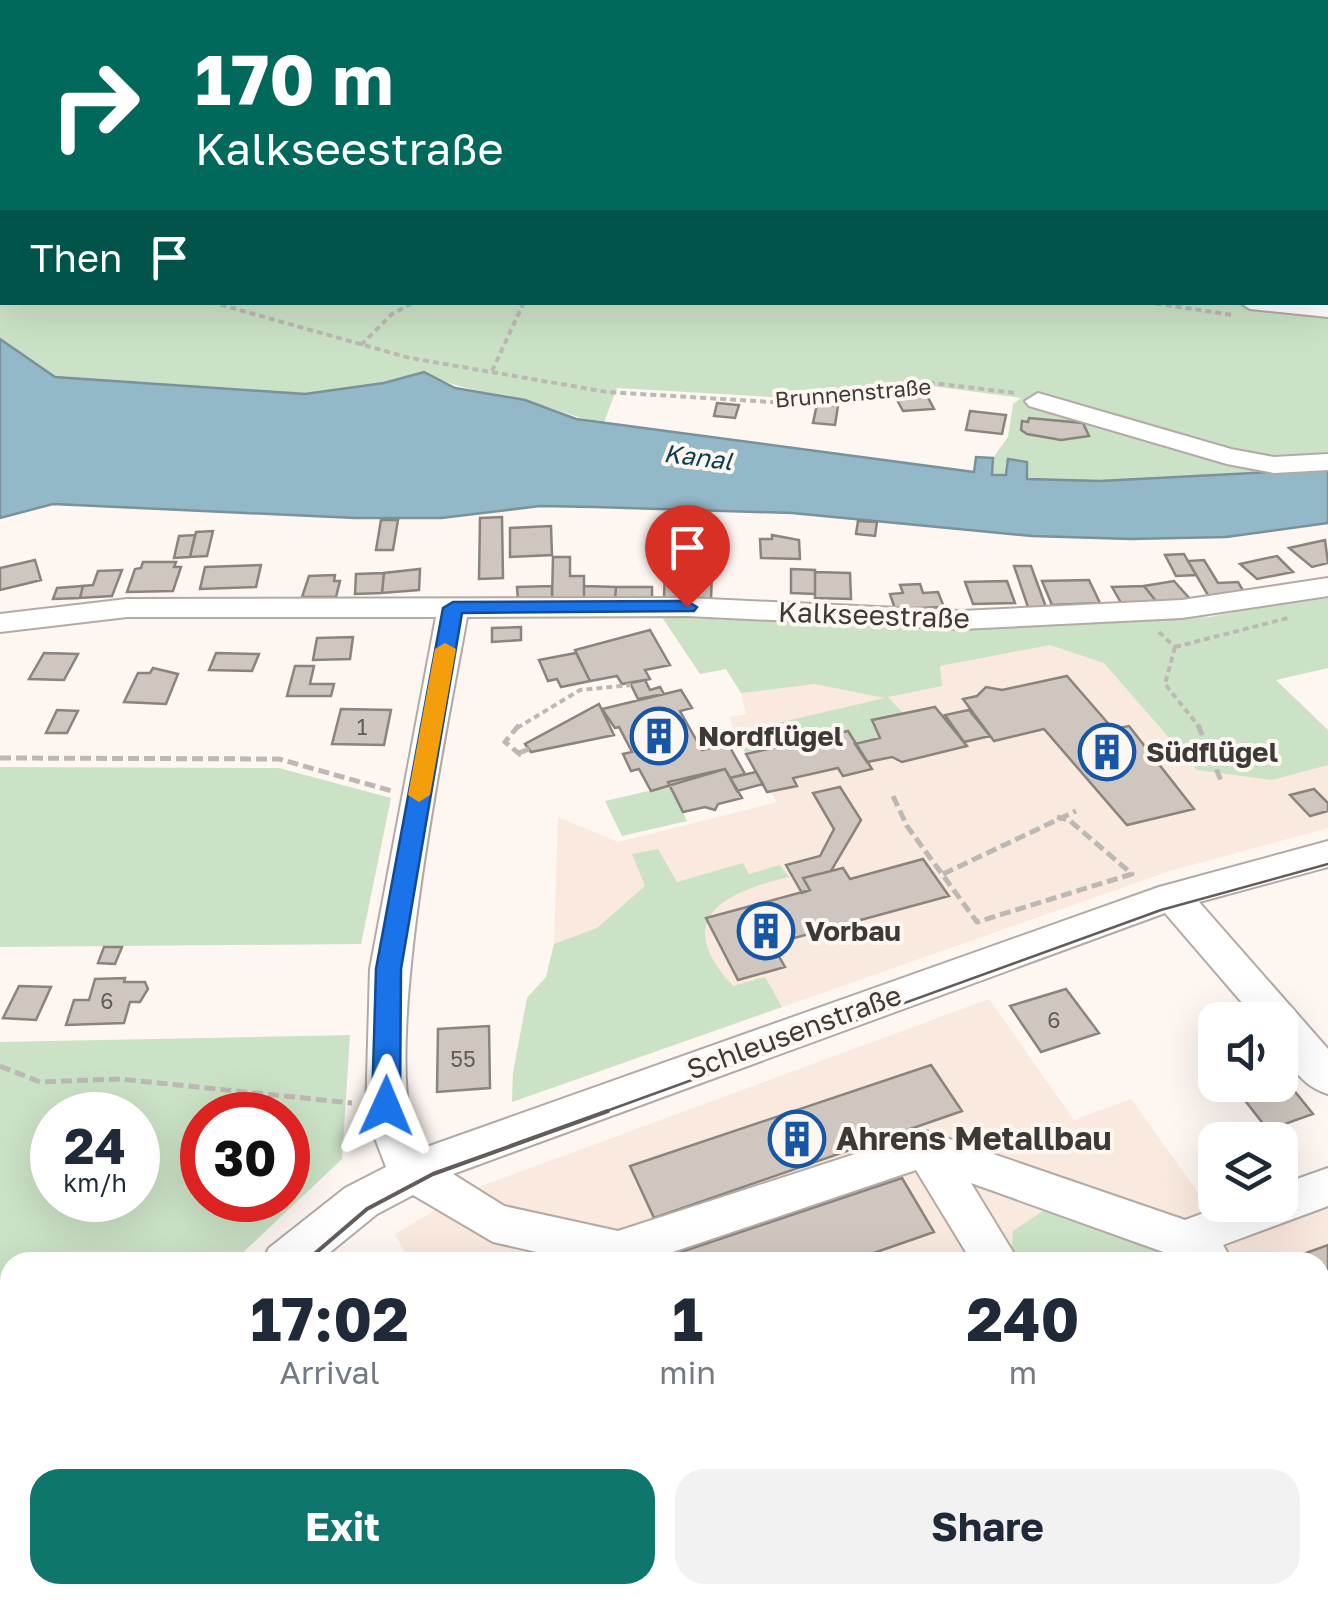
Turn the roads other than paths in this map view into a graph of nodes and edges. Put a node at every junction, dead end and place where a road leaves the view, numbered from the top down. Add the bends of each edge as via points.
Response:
1 (1279, 305) edge
2 (1328, 310) edge
3 (1038, 401) road end
4 (1328, 462) edge
5 (1328, 587) edge
6 (453, 608) junction
7 (0, 624) edge
8 (1328, 854) edge
9 (1172, 896) junction
10 (1264, 1002) edge
11 (1298, 1042) edge
12 (1328, 1078) edge
13 (926, 1149) junction
14 (412, 1171) junction
15 (1328, 1187) edge
16 (1298, 1198) edge
17 (1249, 1222) edge
18 (1197, 1251) edge
19 (297, 1252) edge
20 (603, 1252) edge
21 (635, 1252) edge
22 (990, 1252) edge

1 - 2 street
3 - 4 street via 1274,466
5 - 6 street, Kalkseestraße via 1182,609 960,620 687,607
6 - 7 street, Kalkseestraße via 127,608
6 - 14 street via 388,969 386,1106 396,1146
8 - 9 street, Schleusenstraße
9 - 10 street
9 - 14 street, Schleusenstraße
11 - 12 street
13 - 18 street
13 - 21 street
13 - 22 street
14 - 19 street, Schleusenstraße
14 - 20 street via 494,1222
15 - 16 street
17 - 18 street

